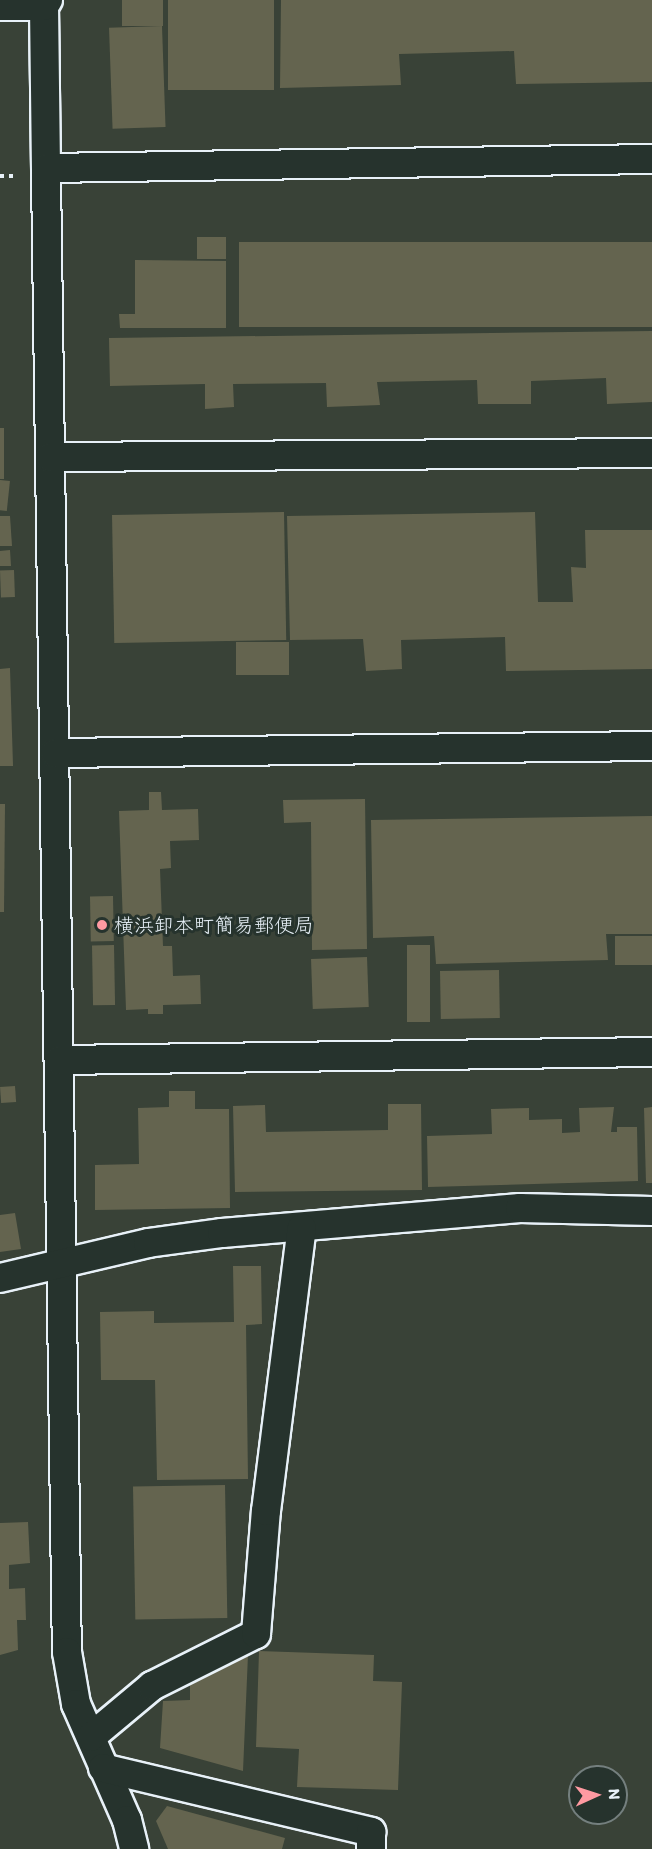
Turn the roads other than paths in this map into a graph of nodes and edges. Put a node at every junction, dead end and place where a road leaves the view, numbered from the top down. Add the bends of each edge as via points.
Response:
1 (46, 3) edge
2 (0, 6) edge
3 (652, 159) edge
4 (46, 168) junction
5 (652, 453) edge
6 (50, 457) junction
7 (652, 746) edge
8 (55, 753) junction
9 (652, 1053) edge
10 (59, 1060) junction
11 (652, 1211) edge
12 (302, 1228) junction
13 (63, 1264) junction
14 (0, 1278) edge
15 (91, 1737) junction
16 (103, 1768) junction
17 (134, 1849) edge
18 (371, 1849) edge

1 - 2 street
1 - 4 street
3 - 4 street
4 - 6 street
5 - 6 street
6 - 8 street
7 - 8 street
8 - 10 street
9 - 10 street
10 - 13 street
11 - 12 street via 520,1208
12 - 13 street via 148,1243
12 - 15 street via 266,1511 256,1634 153,1686
13 - 14 street
13 - 15 street via 67,1652 76,1704
15 - 16 street
16 - 17 street via 128,1820
16 - 18 street via 371,1832

